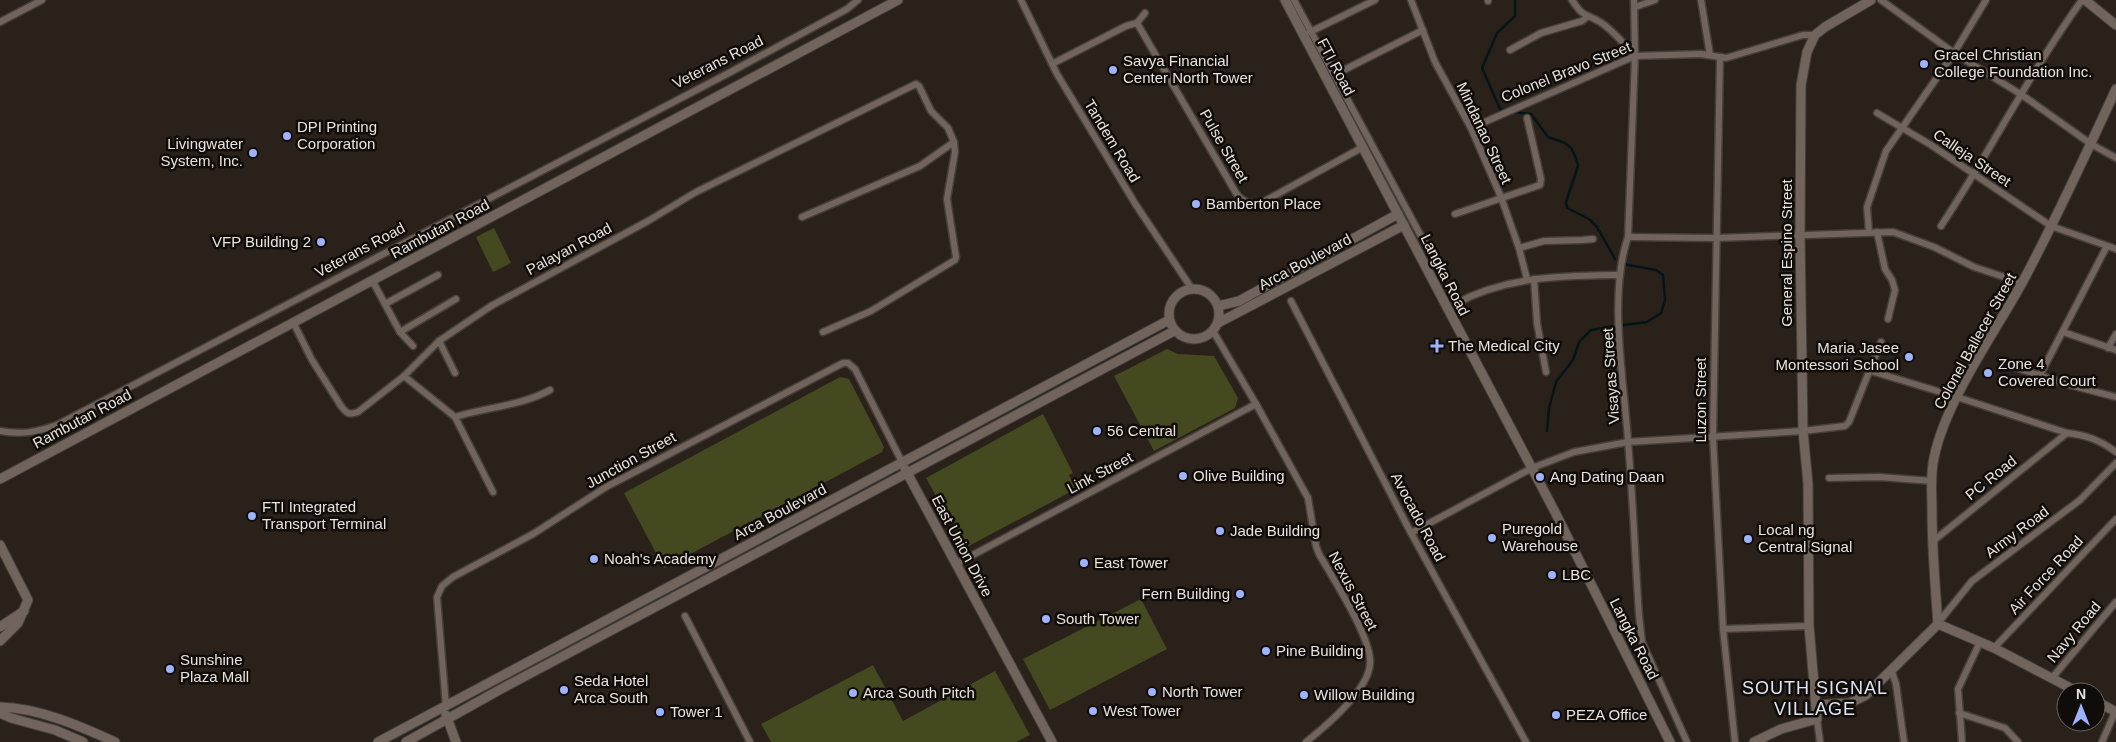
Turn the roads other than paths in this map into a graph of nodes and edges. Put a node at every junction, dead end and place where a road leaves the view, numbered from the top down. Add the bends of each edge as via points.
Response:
1 (42, 0) edge
2 (858, 0) edge
3 (1021, 0) edge
4 (1285, 0) edge
5 (1294, 0) edge
6 (1375, 0) edge
7 (1411, 0) edge
8 (1572, 0) edge
9 (1655, 0) edge
10 (1701, 0) edge
11 (1871, 0) edge
12 (1881, 0) edge
13 (1986, 0) edge
14 (2083, 0) edge
15 (894, 1) edge
16 (34, 2) edge
17 (1360, 3) edge
18 (1635, 3) edge
19 (1144, 13) dead end
20 (1587, 17) junction
21 (0, 22) edge
22 (1137, 23) junction
23 (2116, 25) edge
24 (1423, 30) junction
25 (1310, 32) junction
26 (1815, 35) junction
27 (1510, 50) dead end
28 (1954, 53) junction
29 (1710, 55) junction
30 (1635, 56) junction
31 (1720, 57) junction
32 (1052, 64) junction
33 (1340, 72) dead end
34 (2116, 89) edge
35 (2022, 96) junction
36 (1877, 113) dead end
37 (1527, 118) dead end
38 (1471, 128) junction
39 (1902, 128) junction
40 (954, 142) junction
41 (2090, 144) junction
42 (1363, 147) junction
43 (2116, 158) edge
44 (1379, 165) junction
45 (1975, 174) junction
46 (1501, 197) junction
47 (1398, 214) junction
48 (1455, 214) dead end
49 (802, 217) dead end
50 (1404, 225) junction
51 (1941, 226) dead end
52 (2051, 226) junction
53 (1869, 232) junction
54 (1877, 232) junction
55 (1800, 235) junction
56 (1628, 237) junction
57 (1716, 238) junction
58 (1593, 239) dead end
59 (2107, 246) junction
60 (1518, 248) junction
61 (2116, 249) edge
62 (1429, 251) dead end
63 (438, 275) dead end
64 (1618, 275) junction
65 (1530, 279) junction
66 (372, 280) junction
67 (2022, 282) junction
68 (1192, 289) junction
69 (456, 299) dead end
70 (1292, 301) dead end
71 (385, 304) junction
72 (1455, 304) dead end
73 (1218, 306) junction
74 (1888, 318) dead end
75 (1169, 320) junction
76 (293, 322) junction
77 (1218, 323) junction
78 (1174, 331) junction
79 (1213, 331) junction
80 (400, 332) junction
81 (823, 332) dead end
82 (2063, 332) junction
83 (2116, 334) edge
84 (439, 341) junction
85 (1882, 342) dead end
86 (413, 346) dead end
87 (2108, 348) junction
88 (2116, 350) edge
89 (848, 363) joint
90 (2008, 365) dead end
91 (1546, 372) dead end
92 (1871, 372) junction
93 (455, 373) dead end
94 (2040, 375) junction
95 (404, 376) junction
96 (550, 390) dead end
97 (1958, 397) junction
98 (2116, 397) edge
99 (1256, 404) junction
100 (455, 417) junction
101 (0, 431) edge
102 (1803, 431) junction
103 (2067, 434) junction
104 (1713, 437) junction
105 (1628, 442) junction
106 (2116, 452) edge
107 (902, 462) junction
108 (2116, 463) edge
109 (1532, 468) junction
110 (907, 473) junction
111 (1829, 478) dead end
112 (0, 479) edge
113 (1932, 482) junction
114 (493, 492) dead end
115 (2116, 519) edge
116 (1411, 533) junction
117 (1932, 542) junction
118 (0, 545) edge
119 (956, 564) junction
120 (2116, 602) edge
121 (24, 610) junction
122 (685, 616) dead end
123 (1938, 624) junction
124 (1809, 626) junction
125 (0, 627) edge
126 (1723, 629) junction
127 (0, 641) edge
128 (1980, 642) junction
129 (1994, 648) junction
130 (1892, 672) junction
131 (2052, 678) junction
132 (2059, 682) edge
133 (1816, 705) junction
134 (2, 707) edge
135 (446, 707) junction
136 (2116, 712) edge
137 (1959, 713) junction
138 (11, 718) junction
139 (1817, 719) junction
140 (0, 720) edge
141 (447, 720) junction
142 (83, 742) edge
143 (115, 742) edge
144 (378, 742) edge
145 (406, 742) edge
146 (456, 742) edge
147 (750, 742) edge
148 (1052, 742) edge
149 (1306, 742) edge
150 (1526, 742) edge
151 (1670, 742) edge
152 (1687, 742) edge
153 (1735, 742) edge
154 (1754, 742) edge
155 (1820, 742) edge
156 (1904, 742) edge
157 (1962, 742) edge
158 (2018, 742) edge
159 (2102, 742) edge

1 - 16 street
2 - 101 street, Veterans Road via 848,9 744,65 57,425 26,433
3 - 32 street, Tandem Road
4 - 42 street, FTI Road
5 - 25 street
6 - 17 street
7 - 24 street, Mindanao Street
8 - 20 street
9 - 18 street
10 - 29 street
11 - 26 street, Colonel Bravo Street
12 - 28 street
13 - 28 street
14 - 23 street
14 - 35 street via 2053,40
15 - 66 street, Rambutan Road
16 - 21 street
17 - 25 street
18 - 30 street, Visayas Street
19 - 22 street
20 - 27 street
20 - 30 street via 1600,22
22 - 32 street
22 - 42 street, Pulse Street via 1236,193 1246,203 1262,202
24 - 33 street
24 - 38 street, Mindanao Street via 1435,62
25 - 44 street
26 - 31 street, Colonel Bravo Street via 1803,35 1745,53
26 - 55 street, General Espino Street via 1807,52 1801,85
28 - 35 street
28 - 39 street
29 - 30 street, Colonel Bravo Street
29 - 31 street, Colonel Bravo Street
30 - 38 street, Colonel Bravo Street
30 - 56 street, Visayas Street
31 - 57 street, Luzon Street
32 - 68 street, Tandem Road via 1136,205
34 - 41 street, Colonel Ballecer Street
35 - 41 street
35 - 45 street
36 - 39 street, Calleja Street
37 - 46 street via 1541,182
38 - 46 street, Mindanao Street
39 - 45 street, Calleja Street
39 - 53 street via 1886,151 1876,176 1867,208
40 - 49 street via 920,166
40 - 81 street via 947,199 955,260 871,311
40 - 84 street, Palayan Road via 948,128 931,111 916,84 696,192 492,306
41 - 43 street
41 - 52 street, Colonel Ballecer Street
42 - 44 street, Langka Road
44 - 47 street, Langka Road
44 - 62 street
45 - 51 street
45 - 52 street, Calleja Street
46 - 48 street
46 - 60 street, Mindanao Street
47 - 50 street, Langka Road
47 - 73 street, Arca Boulevard via 1239,301
50 - 77 street, Arca Boulevard
50 - 109 street, Langka Road
52 - 59 street, Calleja Street
52 - 67 street, Colonel Ballecer Street
53 - 54 street
53 - 55 street
54 - 67 street via 1893,232 1974,267
54 - 74 street via 1885,269 1895,290
55 - 57 street
55 - 102 street, General Espino Street
56 - 57 street
56 - 64 street, Visayas Street
57 - 104 street, Luzon Street
58 - 60 street via 1544,241
59 - 61 street, Calleja Street
59 - 82 street
60 - 65 street, Mindanao Street
63 - 71 street
64 - 65 street
64 - 105 street, Visayas Street
65 - 72 street
65 - 91 street, Mindanao Street
66 - 71 street
66 - 76 street, Rambutan Road
67 - 97 street, Colonel Ballecer Street
68 - 73 street via 1211,295
68 - 75 street via 1172,300
69 - 80 street
70 - 116 street, Avocado Road
71 - 80 street
73 - 77 street
75 - 78 street
75 - 107 street, Arca Boulevard
76 - 95 street, Palayan Road via 346,413 358,412
76 - 112 street, Rambutan Road
77 - 79 street
78 - 79 street via 1192,340
78 - 110 street, Arca Boulevard
79 - 99 street, Nexus Street
80 - 86 street
82 - 87 street
82 - 94 street
83 - 87 street
84 - 93 street
84 - 95 street, Palayan Road
85 - 92 street
87 - 88 street
89 - 107 street, East Union Drive via 855,369
89 - 135 street, Junction Street via 836,364 606,487 532,534 447,581 437,597
90 - 94 street
92 - 97 street
92 - 102 street via 1848,424
94 - 98 street
95 - 100 street
96 - 100 street via 534,399
97 - 103 street
97 - 113 street, Colonel Ballecer Street via 1938,443
99 - 119 street, Link Street
99 - 149 street, Nexus Street via 1308,498 1316,546 1368,648 1371,664 1365,681 1321,731
100 - 114 street
102 - 104 street
102 - 124 street, General Espino Street via 1808,484
103 - 106 street via 2085,435
103 - 117 street, PC Road
104 - 105 street
104 - 126 street, Luzon Street
105 - 109 street via 1574,452
105 - 152 street, Visayas Street via 1642,642
107 - 110 street, East Union Drive
107 - 135 street, Arca Boulevard
108 - 123 street, Army Road via 2080,500 1972,581
109 - 116 street
109 - 151 street, Langka Road
110 - 119 street, East Union Drive
110 - 141 street, Arca Boulevard
111 - 113 street via 1879,477
113 - 117 street, Colonel Ballecer Street
115 - 129 street, Air Force Road
116 - 150 street, Avocado Road
117 - 123 street, Colonel Ballecer Street
118 - 121 street via 26,592 28,600
119 - 148 street, East Union Drive
120 - 131 street, Navy Road
121 - 125 street
121 - 127 street via 18,623
122 - 147 street
123 - 128 street
123 - 130 street
124 - 126 street
124 - 133 street, General Espino Street
126 - 153 street, Luzon Street
128 - 129 street
128 - 137 street via 1958,689
129 - 131 street
130 - 133 street via 1866,695 1850,703
130 - 156 street
131 - 132 street
133 - 139 street, General Espino Street
134 - 138 street
134 - 143 street via 54,718
135 - 141 street
135 - 144 street, Arca Boulevard
136 - 159 street
137 - 157 street
137 - 158 street via 2004,728
138 - 140 street
138 - 142 street via 55,730
139 - 154 street via 1781,729
139 - 155 street, General Espino Street
141 - 145 street, Arca Boulevard
141 - 146 street

